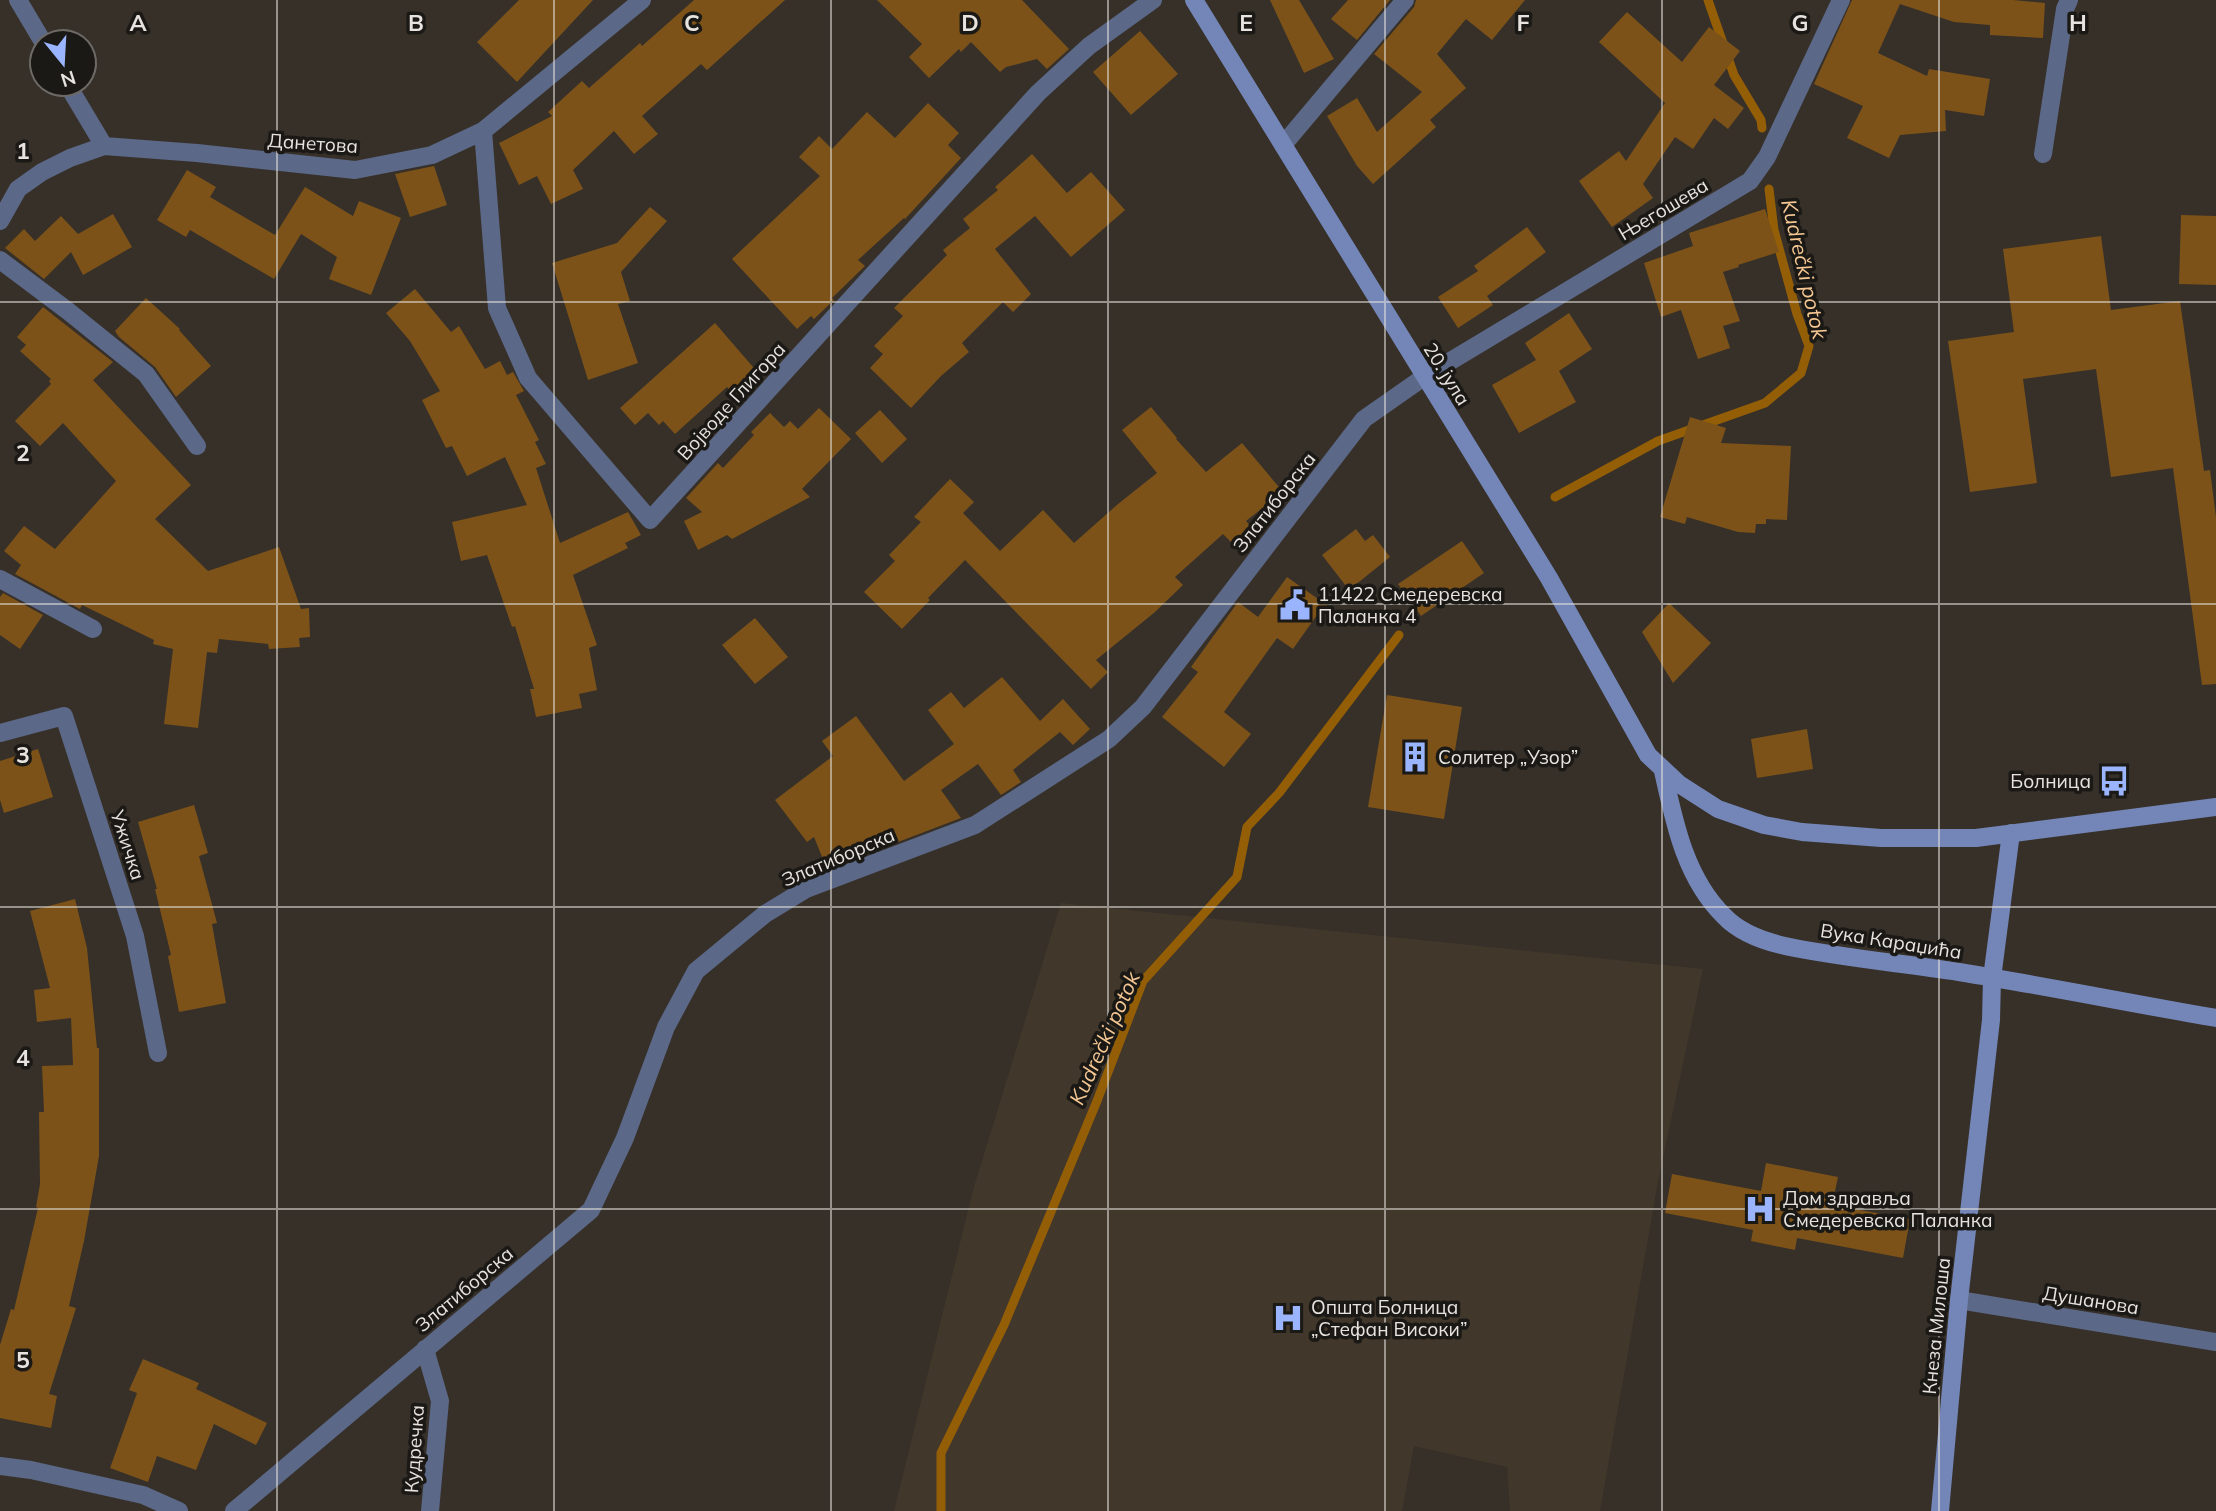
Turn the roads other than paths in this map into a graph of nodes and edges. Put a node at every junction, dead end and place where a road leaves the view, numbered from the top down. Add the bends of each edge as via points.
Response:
1 (18, 0) edge
2 (642, 0) edge
3 (1153, 0) edge
4 (1194, 0) edge
5 (1405, 0) edge
6 (1841, 0) edge
7 (2069, 0) edge
8 (35, 28) edge
9 (76, 98) edge
10 (483, 131) junction
11 (1283, 145) junction
12 (104, 146) junction
13 (2043, 154) dead end
14 (0, 221) edge
15 (0, 260) edge
16 (1424, 377) junction
17 (197, 446) dead end
18 (0, 579) edge
19 (93, 629) dead end
20 (0, 733) edge
21 (1663, 771) junction
22 (2216, 807) edge
23 (2011, 833) junction
24 (1992, 978) junction
25 (2216, 1018) edge
26 (158, 1053) dead end
27 (1959, 1300) junction
28 (2216, 1342) edge
29 (425, 1349) junction
30 (0, 1466) edge
31 (179, 1511) edge
32 (234, 1511) edge
33 (430, 1511) edge
34 (1940, 1511) edge

1 - 8 street
2 - 10 street, Данетова
3 - 10 street, Војводе Глигора via 1089,46 1021,110 650,520 528,378 497,308
4 - 11 main road, 20. јула
5 - 11 street
6 - 16 street, Његошева via 1767,157 1750,181
7 - 13 street
9 - 12 street
10 - 12 street, Данетова via 432,155 355,170
11 - 16 main road, 20. јула
12 - 14 street, Данетова via 70,158 26,183
15 - 17 street via 146,374
16 - 21 main road, 20. јула via 1549,578 1648,755
16 - 29 street, Златиборска via 1364,419 1143,708 1109,739 975,825 806,889 765,914 696,971 666,1027 625,1138 591,1210
18 - 19 street
20 - 26 street, Ужичка via 64,716 135,936
21 - 23 main road via 1718,809 1793,831 1927,839
21 - 24 main road, Вука Караџића via 1685,853 1712,902 1739,929 1784,946
22 - 23 main road
23 - 24 main road, Кнеза Милоша
24 - 25 main road, Вука Караџића
24 - 27 main road, Кнеза Милоша
27 - 28 street, Душанова
27 - 34 main road, Кнеза Милоша
29 - 32 street, Златиборска
29 - 33 street, Кудречка via 440,1401
30 - 31 street via 144,1495

